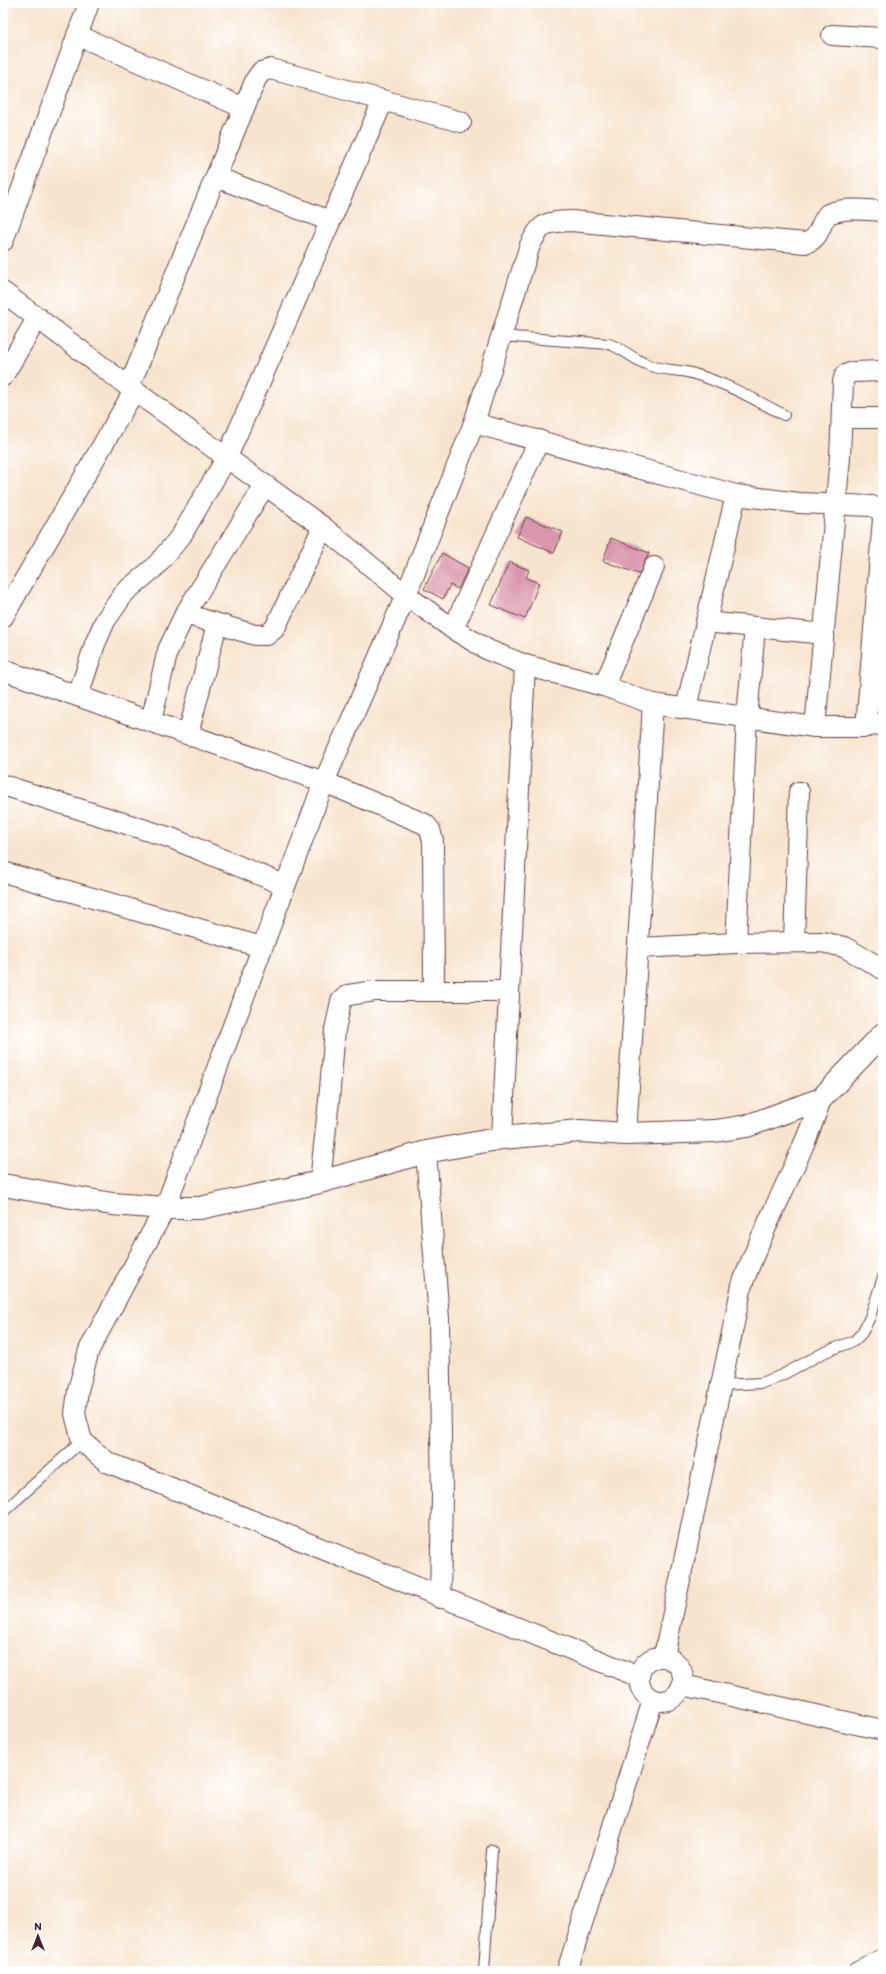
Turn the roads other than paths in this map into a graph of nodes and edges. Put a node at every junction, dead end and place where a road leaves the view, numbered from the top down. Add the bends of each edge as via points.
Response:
1 (89, 3) edge
2 (77, 35) junction
3 (832, 35) dead end
4 (883, 38) edge
5 (383, 101) junction
6 (244, 108) junction
7 (461, 122) dead end
8 (216, 177) junction
9 (883, 211) edge
10 (330, 221) junction
11 (3, 241) edge
12 (3, 292) edge
13 (38, 318) junction
14 (501, 336) junction
15 (883, 371) edge
16 (3, 376) edge
17 (132, 389) junction
18 (784, 415) dead end
19 (842, 418) junction
20 (883, 418) edge
21 (474, 423) junction
22 (539, 440) junction
23 (227, 457) junction
24 (265, 485) junction
25 (736, 495) junction
26 (836, 504) junction
27 (883, 518) edge
28 (322, 527) junction
29 (654, 567) dead end
30 (406, 595) junction
31 (185, 614) junction
32 (3, 617) edge
33 (706, 622) junction
34 (217, 624) junction
35 (755, 626) junction
36 (453, 629) junction
37 (824, 634) junction
38 (525, 665) junction
39 (3, 670) edge
40 (604, 686) junction
41 (78, 696) junction
42 (654, 704) junction
43 (686, 708) junction
44 (747, 717) junction
45 (151, 721) junction
46 (874, 725) edge
47 (815, 727) junction
48 (188, 734) junction
49 (324, 782) junction
50 (3, 785) edge
51 (799, 792) dead end
52 (3, 872) edge
53 (284, 885) junction
54 (794, 942) junction
55 (736, 943) junction
56 (261, 947) junction
57 (638, 948) junction
58 (883, 968) edge
59 (434, 991) junction
60 (509, 991) junction
61 (883, 1034) edge
62 (821, 1098) junction
63 (626, 1134) junction
64 (502, 1138) junction
65 (426, 1152) junction
66 (320, 1182) junction
67 (3, 1185) edge
68 (164, 1208) junction
69 (883, 1277) edge
70 (721, 1385) junction
71 (82, 1441) junction
72 (3, 1512) edge
73 (440, 1598) junction
74 (664, 1656) junction
75 (637, 1676) junction
76 (683, 1685) junction
77 (654, 1700) junction
78 (883, 1730) edge
79 (492, 1850) dead end
80 (883, 1960) edge
81 (484, 1971) edge
82 (567, 1971) edge
83 (860, 1971) edge

1 - 2 street
2 - 6 street
2 - 11 street
3 - 4 street
5 - 6 street via 271,70 261,72 256,79
5 - 7 street
5 - 10 street
6 - 8 street
8 - 10 street
8 - 17 street
9 - 14 street via 850,209 828,214 817,236 811,242 805,243 571,221 549,222 538,229 530,245
10 - 23 street
12 - 13 street
13 - 16 street
13 - 17 street
14 - 18 lane via 609,344 652,366 707,378 743,393
14 - 21 street
15 - 19 street via 853,372 845,375
17 - 23 street
17 - 32 street
19 - 20 street
19 - 26 street
21 - 22 street
21 - 30 street
22 - 25 street
22 - 36 street
23 - 24 street
23 - 41 street via 181,536 155,567 125,592 105,621
24 - 28 street
24 - 31 street
25 - 26 street via 800,503
25 - 33 street
26 - 27 street via 872,506 881,511
26 - 37 street
27 - 46 street
28 - 30 street
28 - 34 street via 275,628 267,636 254,636
29 - 40 street
30 - 36 street
30 - 49 street
31 - 34 street
31 - 45 street via 168,650
33 - 35 street
33 - 43 street
34 - 48 street
35 - 37 street
35 - 44 street
36 - 38 street via 488,650
37 - 47 street
38 - 40 street
38 - 60 street
39 - 41 street
40 - 42 street
41 - 45 street
42 - 43 street
42 - 57 street
43 - 44 street
44 - 47 street
44 - 55 street
45 - 48 street
46 - 47 street
48 - 49 street
49 - 53 street
49 - 59 street via 425,824 430,830 433,840
50 - 53 street via 171,838
51 - 54 street
52 - 56 street
53 - 56 street
54 - 55 street
54 - 58 street via 822,942 844,947
55 - 57 street
56 - 68 street
57 - 63 street
59 - 60 street
59 - 66 street via 375,991 348,994 341,1001 335,1030
60 - 64 street
61 - 62 street
62 - 63 street via 747,1126 715,1131
62 - 70 street via 798,1160 754,1251 742,1285
63 - 64 street via 580,1131
64 - 65 street
65 - 66 street
65 - 73 street via 439,1319 442,1496
66 - 68 street via 200,1208
67 - 68 street via 112,1204
68 - 71 street via 89,1350 78,1390 75,1414
69 - 70 lane via 870,1317 862,1333 854,1341 825,1352 762,1383
70 - 74 street
71 - 72 lane
71 - 73 street via 107,1462
73 - 75 street
74 - 75 street via 653,1657 643,1664
74 - 76 street via 681,1667 684,1675
75 - 77 street via 643,1694
76 - 77 street via 673,1698
76 - 78 street
77 - 82 street
79 - 81 lane
80 - 83 street

